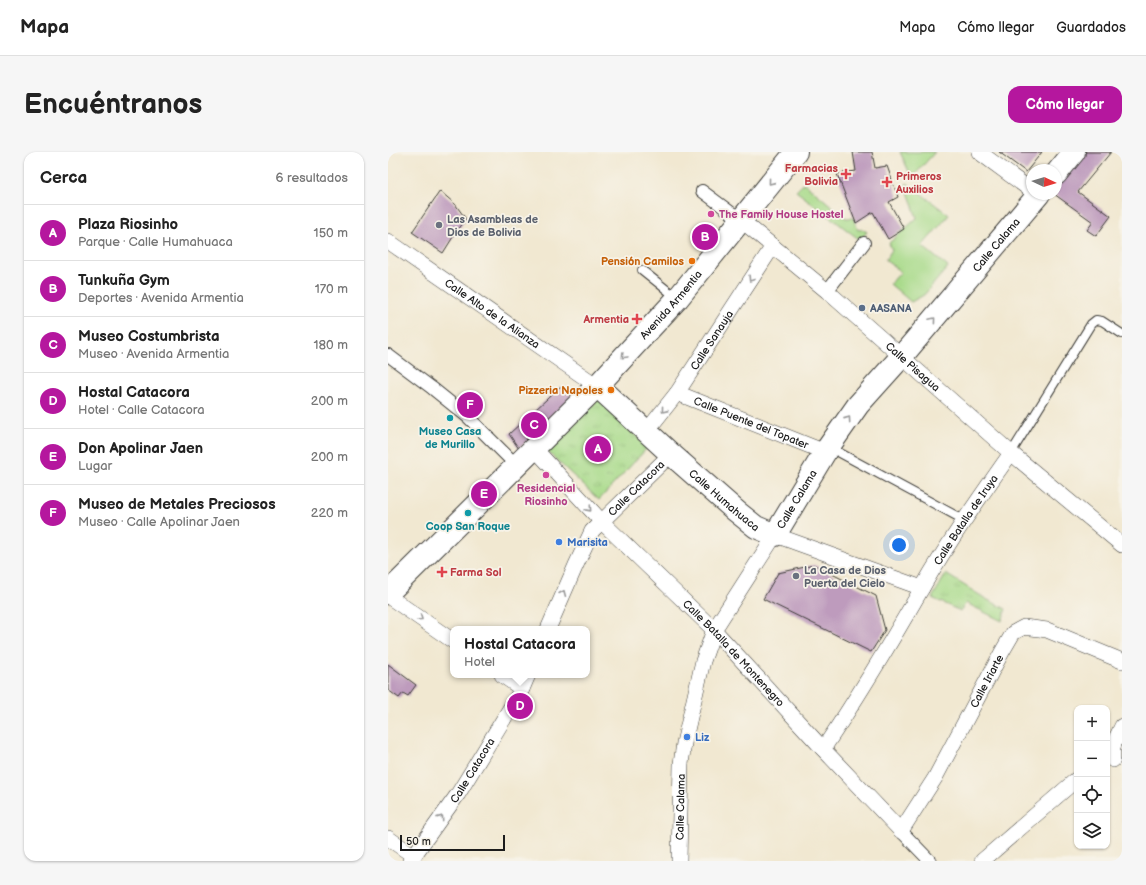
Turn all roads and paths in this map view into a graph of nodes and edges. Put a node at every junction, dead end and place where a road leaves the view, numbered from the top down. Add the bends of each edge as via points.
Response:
1 (796, 152) edge
2 (979, 152) edge
3 (1074, 152) edge
4 (1062, 167) edge
5 (1026, 185) edge
6 (702, 191) dead end
7 (1031, 200) edge
8 (741, 220) junction
9 (388, 241) edge
10 (864, 243) dead end
11 (773, 246) junction
12 (642, 270) dead end
13 (827, 291) junction
14 (678, 298) junction
15 (1122, 334) edge
16 (388, 355) edge
17 (902, 356) junction
18 (597, 386) junction
19 (677, 393) junction
20 (646, 432) junction
21 (535, 448) junction
22 (827, 450) junction
23 (1011, 453) junction
24 (671, 454) junction
25 (517, 466) junction
26 (964, 520) junction
27 (602, 522) junction
28 (775, 535) junction
29 (1122, 545) edge
30 (922, 588) junction
31 (388, 595) edge
32 (549, 626) edge
33 (714, 630) junction
34 (450, 639) edge
35 (1122, 661) edge
36 (512, 678) edge
37 (525, 682) edge
38 (1122, 726) edge
39 (823, 749) junction
40 (1114, 761) edge
41 (1074, 782) edge
42 (901, 831) junction
43 (388, 838) edge
44 (412, 858) edge
45 (679, 861) edge
46 (930, 861) edge
47 (982, 861) edge

1 -> 8 main road, Avenida Armentia
2 - 5 street
3 - 4 main road
6 - 8 street, Calle Pisagua
17 -> 7 main road, Calle Calama
8 - 11 street, Calle Pisagua
8 - 14 main road, Avenida Armentia
9 - 18 street, Calle Alto de la Alianza
10 - 13 street
11 - 13 street, Calle Pisagua
11 -> 19 street, Calle Sanauja
12 - 14 lane
13 - 17 street, Calle Pisagua
14 -> 18 main road, Avenida Armentia
15 - 23 lane, Calle Batalla de Iruya via 1102,321 1096,320 1091,324
16 - 25 street via 468,417
22 -> 17 main road, Calle Calama via 858,405
17 - 23 street, Calle Pisagua
18 - 20 main road, Calle Humahuaca
18 - 21 main road, Avenida Armentia
19 -> 20 street, Calle Sanauja
19 - 22 street, Calle Puente del Topater
20 - 24 main road, Calle Humahuaca
21 - 25 main road, Avenida Armentia
21 -> 27 street, Calle Batalla de Montenegro
22 - 26 lane, Calle Puente del Topater
22 - 28 main road, Calle Calama
23 - 26 street, Calle Batalla de Iruya
23 - 29 street, Calle Pisagua
24 - 27 street, Calle Catacora
24 - 28 main road, Calle Humahuaca via 756,527
25 - 31 main road, Avenida Armentia
26 - 30 street, Calle Batalla de Iruya
32 -> 27 street, Calle Catacora via 592,531
27 - 33 street, Calle Batalla de Montenegro
28 - 30 street, Calle Humahuaca
28 - 33 street, Calle Calama
30 - 39 street, Calle Batalla de Iruya
31 -> 34 street
33 - 39 street, Calle Batalla de Montenegro
33 - 45 street, Calle Calama via 703,661 684,742 681,764
35 - 42 street, Calle Iriarte via 1047,630 1024,627 1013,633 935,778
36 - 37 street
44 -> 37 street, Calle Catacora via 458,794
38 - 40 street via 1113,744
39 - 42 street, Calle Batalla de Montenegro
41 - 47 street
42 - 46 street, Calle Batalla de Montenegro
43 - 44 street

